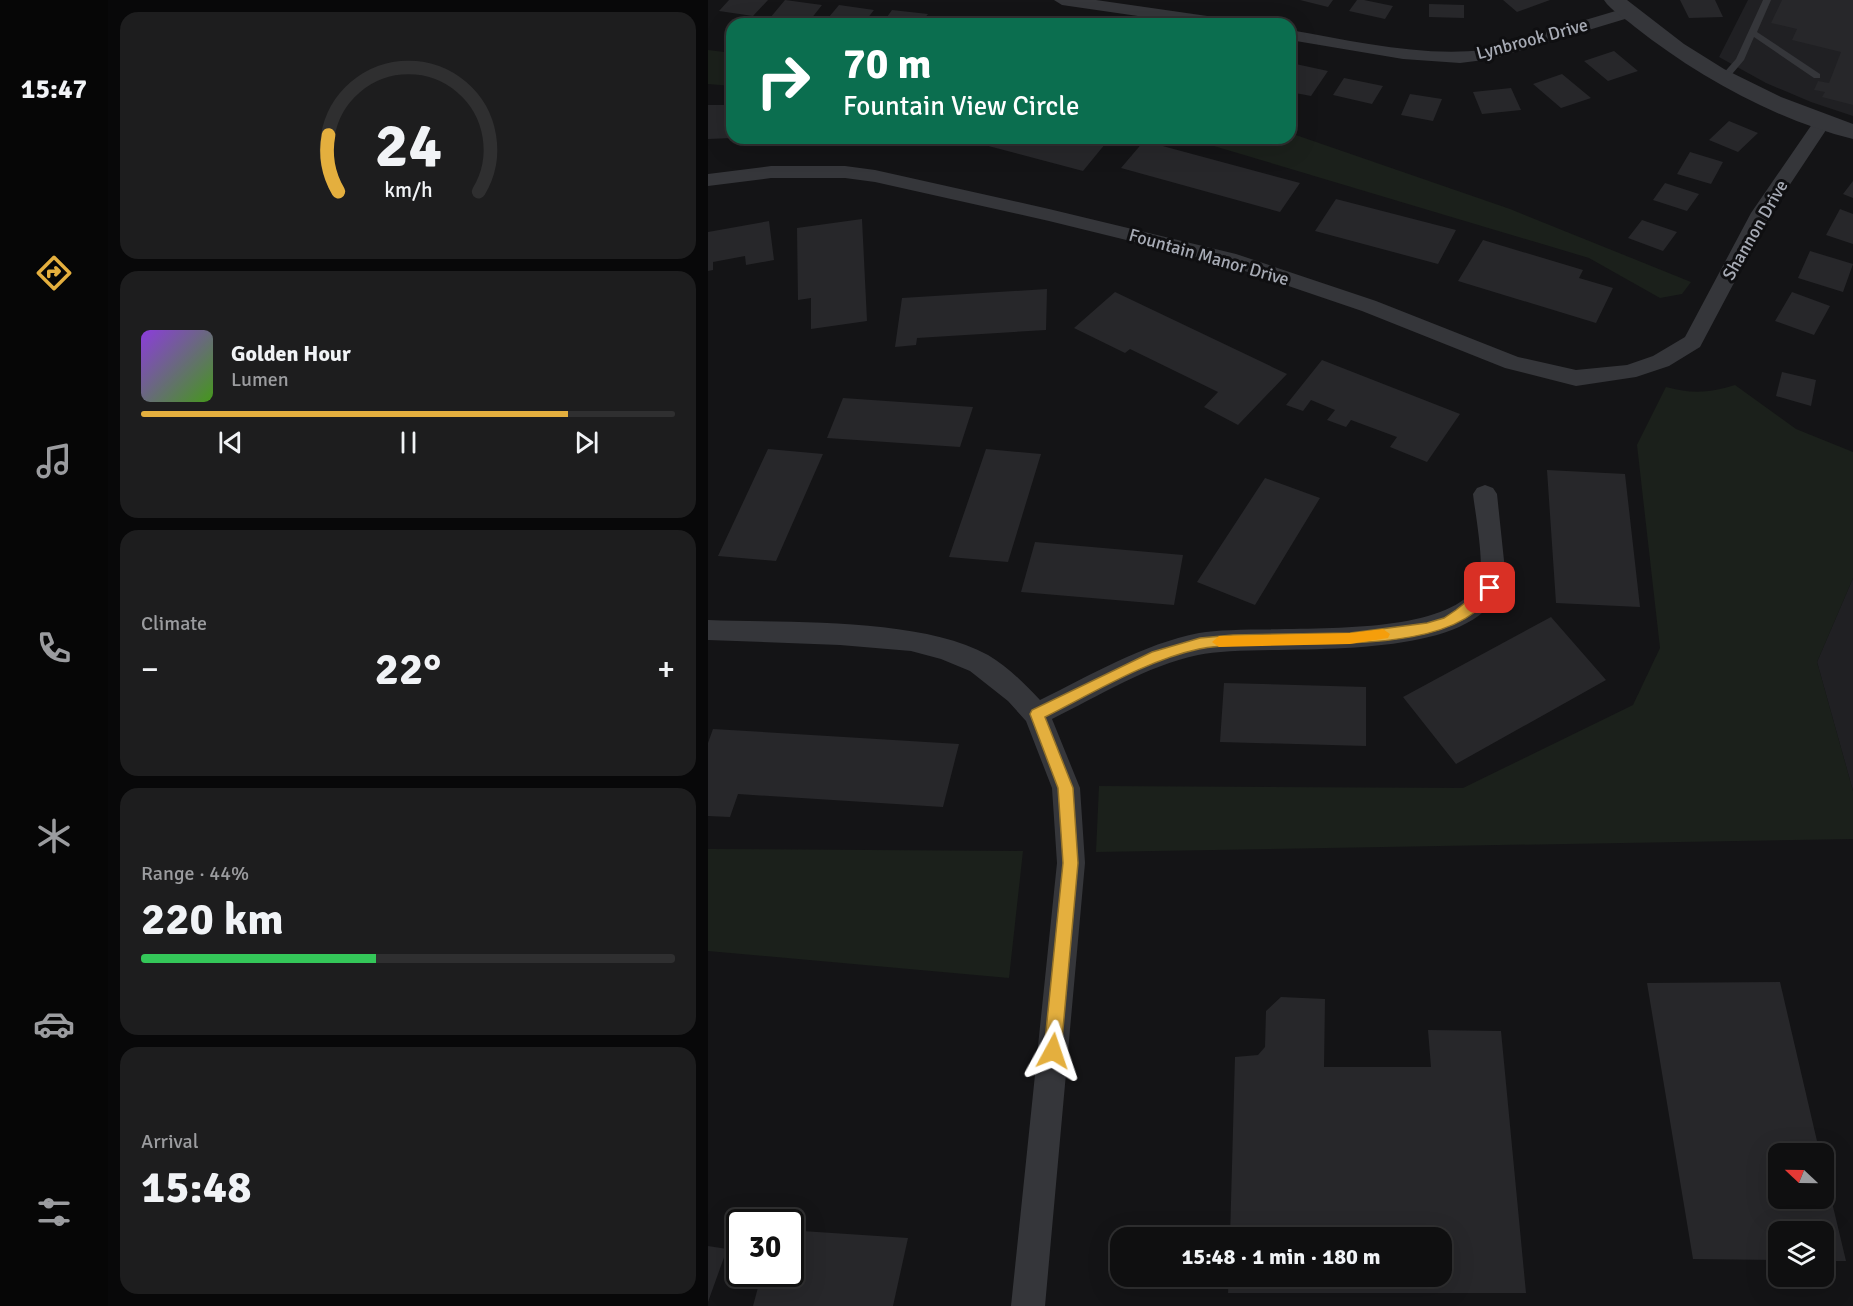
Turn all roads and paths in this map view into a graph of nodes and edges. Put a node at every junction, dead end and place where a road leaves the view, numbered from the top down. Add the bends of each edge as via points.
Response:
1 (1062, 0) edge
2 (1767, 0) edge
3 (1622, 6) edge
4 (1186, 18) edge
5 (1752, 32) junction
6 (1296, 36) edge
7 (1817, 76) dead end
8 (1724, 78) junction
9 (1822, 121) junction
10 (1853, 132) edge
11 (708, 180) edge
12 (1693, 342) joint
13 (1485, 494) dead end
14 (708, 630) edge
15 (1037, 714) junction
16 (1028, 1306) edge

1 - 4 street
2 - 5 lane
3 - 6 street, Lynbrook Drive via 1486,55 1460,58 1403,54
3 - 8 street via 1696,62
5 - 7 lane
5 - 8 lane via 1740,60
8 - 9 street
9 - 10 street
9 - 12 street, Shannon Drive via 1761,213
11 - 12 street, Fountain Manor Drive via 771,172 845,172 1048,215 1229,259 1359,303 1513,363 1576,378 1628,372 1661,361
13 - 15 street via 1493,566 1490,588 1474,605 1448,622 1427,629 1350,638 1200,644 1157,656
14 - 15 street via 840,635 945,649 979,663
15 - 16 street via 1066,788 1071,863

